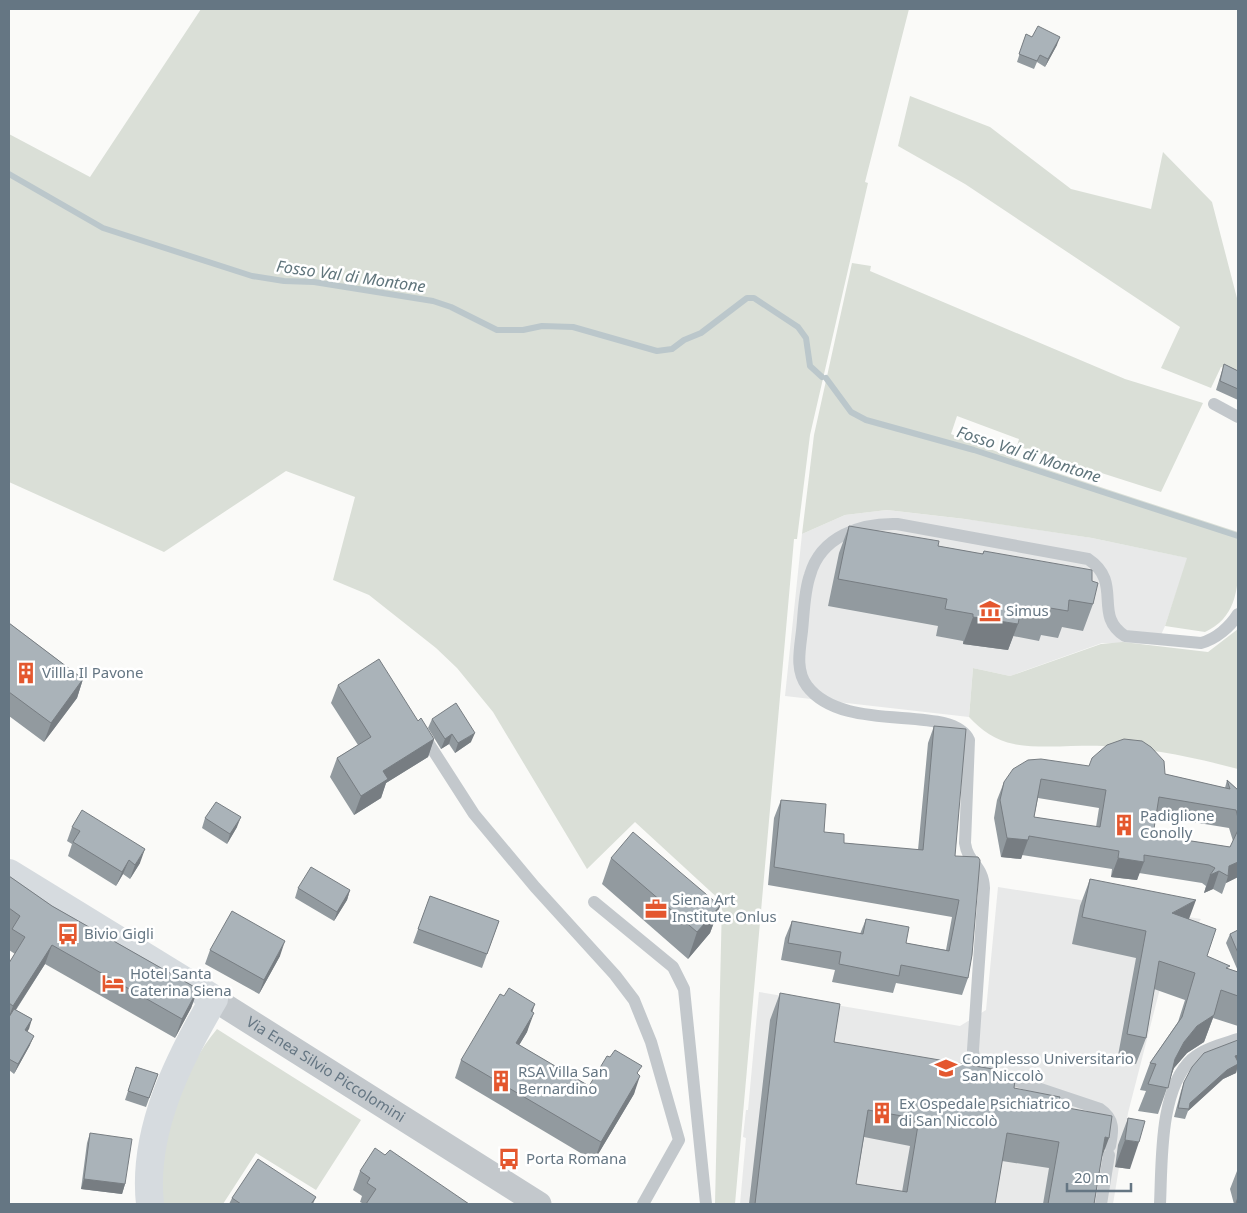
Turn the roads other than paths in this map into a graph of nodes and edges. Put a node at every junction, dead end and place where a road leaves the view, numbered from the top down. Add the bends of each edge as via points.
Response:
1 (1214, 404) dead end
2 (1238, 417) edge
3 (1238, 614) edge
4 (417, 726) edge
5 (9, 873) edge
6 (594, 902) dead end
7 (214, 1000) junction
8 (1238, 1039) edge
9 (150, 1204) edge
10 (539, 1204) edge
11 (643, 1204) edge
12 (706, 1204) edge
13 (1101, 1204) edge
14 (1160, 1204) edge

1 - 2 lane
3 - 13 lane via 1213,639 1201,643 1125,636 1109,619 1107,583 1088,559 880,523 842,535 818,556 809,576 800,653 802,677 808,687 827,703 847,712 943,722 955,725 966,735 970,748 966,846 970,859 982,874 984,888 974,1060 987,1071 1100,1109 1109,1117 1112,1125 1110,1151
4 - 11 lane via 474,814 615,974 639,1011 679,1140
5 - 7 main road, Via Enea Silvio Piccolomini
6 - 12 lane via 673,967 684,989
7 - 9 main road via 186,1051 160,1116 149,1176
7 - 10 street, Via Enea Silvio Piccolomini
8 - 14 lane via 1202,1053 1179,1075 1167,1117

